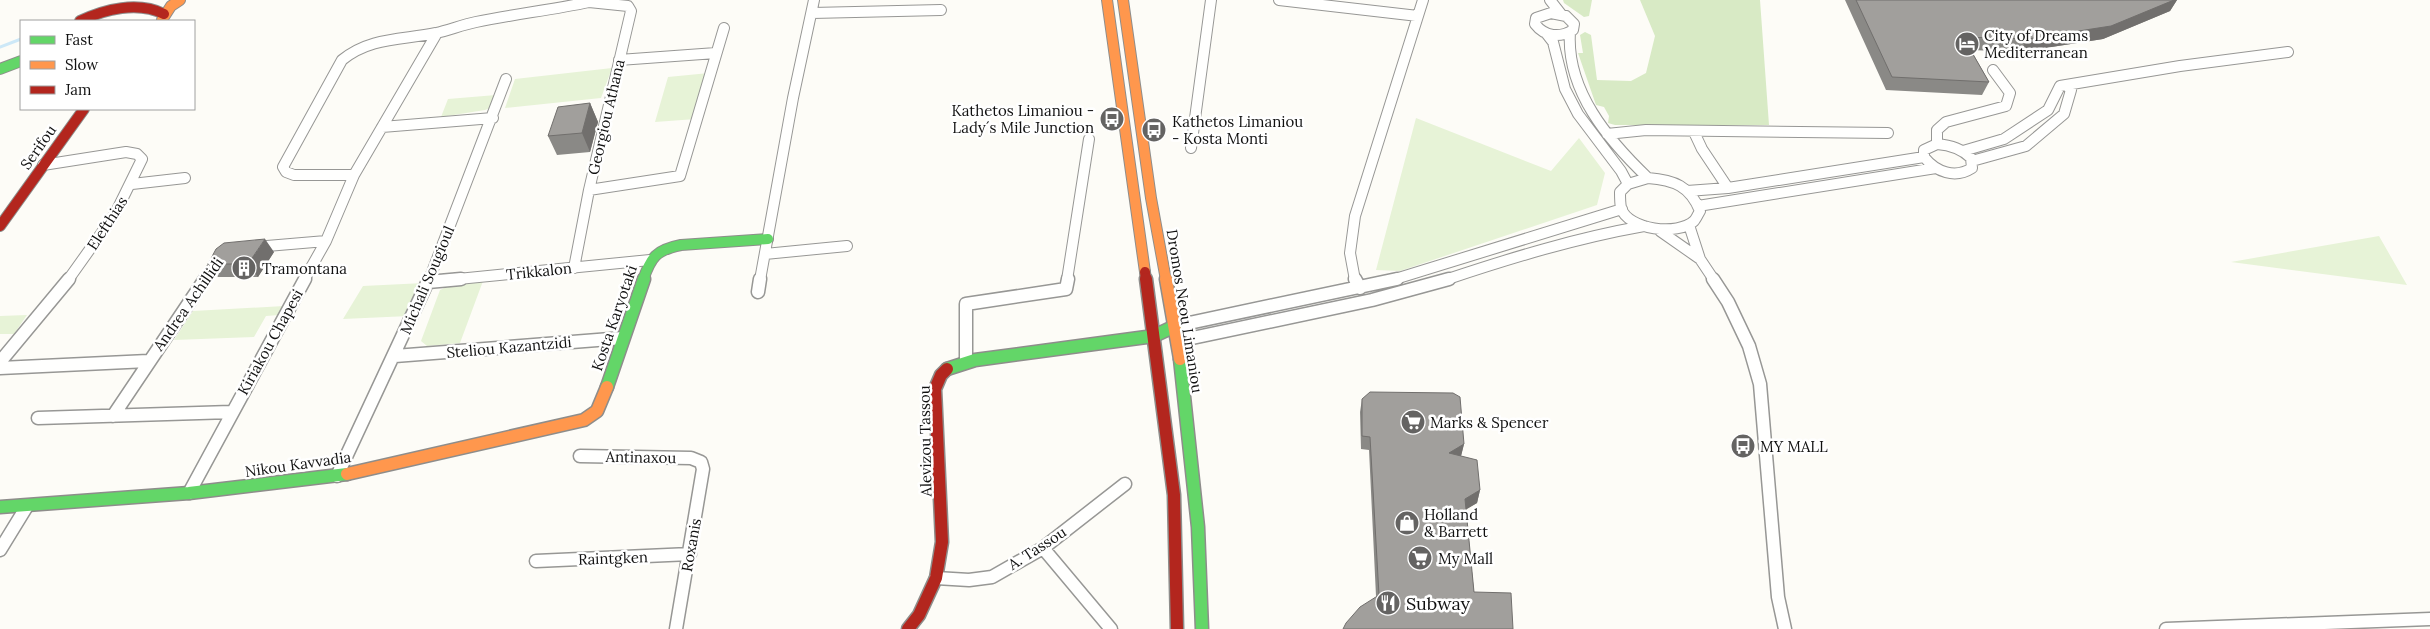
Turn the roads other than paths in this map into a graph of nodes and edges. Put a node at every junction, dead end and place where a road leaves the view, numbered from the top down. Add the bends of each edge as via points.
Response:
1 (149, 0) edge
2 (180, 0) edge
3 (814, 0) edge
4 (900, 0) edge
5 (1107, 0) edge
6 (1123, 0) edge
7 (1212, 0) edge
8 (1279, 0) edge
9 (1423, 0) edge
10 (1545, 0) edge
11 (1550, 0) edge
12 (589, 1) edge
13 (941, 10) dead end
14 (898, 11) junction
15 (812, 13) junction
16 (1542, 14) junction
17 (1561, 14) junction
18 (1418, 16) junction
19 (163, 17) edge
20 (82, 20) edge
21 (724, 28) dead end
22 (1570, 32) junction
23 (437, 33) junction
24 (1546, 33) junction
25 (20, 52) edge
26 (2288, 52) dead end
27 (716, 53) junction
28 (0, 60) edge
29 (619, 60) junction
30 (20, 61) edge
31 (0, 69) edge
32 (1993, 70) dead end
33 (506, 79) dead end
34 (2067, 86) junction
35 (83, 110) edge
36 (493, 118) junction
37 (382, 127) junction
38 (1694, 132) junction
39 (1888, 133) dead end
40 (1607, 134) junction
41 (1089, 139) dead end
42 (1937, 144) junction
43 (1191, 148) dead end
44 (1963, 151) junction
45 (1924, 157) junction
46 (1972, 161) junction
47 (44, 165) junction
48 (1936, 168) junction
49 (354, 175) junction
50 (185, 178) dead end
51 (1648, 178) junction
52 (132, 184) junction
53 (1628, 184) junction
54 (1728, 188) junction
55 (589, 190) junction
56 (1687, 191) junction
57 (1698, 206) junction
58 (1622, 209) junction
59 (0, 226) edge
60 (1644, 226) junction
61 (1690, 226) junction
62 (1660, 230) junction
63 (768, 239) junction
64 (326, 241) junction
65 (847, 246) dead end
66 (247, 247) edge
67 (226, 252) edge
68 (765, 254) junction
69 (1700, 259) junction
70 (650, 260) junction
71 (574, 268) junction
72 (428, 282) junction
73 (1360, 288) junction
74 (758, 292) dead end
75 (1175, 326) junction
76 (1154, 336) junction
77 (623, 338) junction
78 (1178, 341) junction
79 (394, 356) junction
80 (148, 361) junction
81 (0, 362) edge
82 (966, 362) junction
83 (0, 368) edge
84 (231, 412) junction
85 (112, 416) junction
86 (595, 416) joint
87 (38, 418) dead end
88 (580, 456) dead end
89 (701, 462) joint
90 (337, 476) junction
91 (1125, 484) dead end
92 (189, 493) junction
93 (27, 506) junction
94 (0, 507) edge
95 (1043, 548) junction
96 (0, 550) edge
97 (690, 554) junction
98 (536, 561) dead end
99 (936, 578) junction
100 (2430, 619) edge
101 (676, 629) edge
102 (908, 629) edge
103 (1111, 629) edge
104 (1177, 629) edge
105 (1202, 629) edge
106 (1785, 629) edge
107 (2166, 629) edge

1 - 19 main road via 163,8
1 - 20 main road via 110,5
2 - 19 main road
3 - 15 street
4 - 14 street
5 - 76 main road
6 - 75 main road, Dromos Neou Limaniou via 1151,198
7 - 43 street
8 - 18 street
9 - 18 street
10 - 16 street
11 - 17 street
12 - 23 street via 560,9 476,22
12 - 29 street, Georgiou Athana via 628,6 631,11
13 - 14 street
14 - 15 street
15 - 63 street
16 - 17 street
16 - 24 street via 1536,18 1535,24
17 - 22 street via 1574,24
18 - 73 street via 1355,216 1351,260 1355,281
21 - 27 street
22 - 24 street via 1561,35
22 - 40 street via 1567,43 1577,81 1591,112
23 - 37 street, Kiriakou Chapesi
23 - 49 street via 373,43 349,53 342,60 283,167 294,175
24 - 53 street via 1552,42 1564,88 1578,114
25 - 28 main road
26 - 34 street via 2180,66
27 - 29 street
27 - 55 street via 680,176
29 - 55 street, Georgiou Athana
30 - 31 main road
32 - 42 street via 2010,93 2006,106 1946,122 1937,130
33 - 36 street, Michali Sougioul
34 - 44 street via 2060,86 2048,110 2004,139
34 - 46 street via 2072,90 2064,114 2026,146
35 - 47 main road, Serifou
36 - 37 street
36 - 72 street, Michali Sougioul
37 - 49 street, Kiriakou Chapesi
38 - 39 street
38 - 40 street
38 - 54 street
40 - 51 street
41 - 82 street via 1066,289 966,304
42 - 44 street
42 - 45 street via 1924,150
44 - 46 street
45 - 48 street
45 - 54 street
46 - 48 street via 1969,170 1961,173
47 - 52 street, Elefthias via 126,152 137,154 142,159
47 - 59 main road, Serifou
48 - 57 street
49 - 64 street, Kiriakou Chapesi
50 - 52 street
51 - 53 street
51 - 56 street via 1665,180
52 - 81 street, Elefthias via 91,248
53 - 58 street via 1619,197
54 - 56 street
55 - 71 street, Georgiou Athana
56 - 57 street
57 - 61 street via 1697,217
58 - 60 street
58 - 73 street via 1444,266
60 - 62 street
60 - 78 street via 1604,232 1539,249 1415,289
61 - 62 street
61 - 69 street
62 - 69 street
63 - 68 street
63 - 70 main road, Kosta Karyotaki via 681,245 667,248
64 - 66 street
64 - 84 street, Kiriakou Chapesi
65 - 68 street
67 - 80 street, Andrea Achillidi via 217,260
68 - 74 street
69 - 106 street via 1728,302 1749,346 1760,384 1778,597
70 - 71 street, Trikkalon
70 - 77 main road, Kosta Karyotaki
71 - 72 street, Trikkalon
72 - 79 street, Michali Sougioul
73 - 75 street
75 - 76 main road
75 - 78 main road, Dromos Neou Limaniou
76 - 78 main road
76 - 82 main road, Alevizou Tassou
76 - 104 main road via 1174,495
77 - 79 street, Steliou Kazantzidi
77 - 86 main road, Kosta Karyotaki
78 - 105 main road, Dromos Neou Limaniou via 1198,527
79 - 90 street, Michali Sougioul
80 - 83 street
80 - 85 street, Andrea Achillidi
82 - 99 main road, Alevizou Tassou via 950,366 939,375 936,389 942,542
84 - 85 street
84 - 92 street, Kiriakou Chapesi
85 - 87 street
86 - 90 main road, Nikou Kavvadia
88 - 89 street, Antinaxou via 691,458
89 - 97 street, Roxanis via 703,469
90 - 92 main road, Nikou Kavvadia
91 - 95 street, A. Tassou
92 - 93 main road, Nikou Kavvadia
93 - 94 main road, Nikou Kavvadia
93 - 96 street
95 - 99 street, A. Tassou via 992,577 969,580
95 - 103 street
97 - 98 street, Raintgken
97 - 101 street, Roxanis
99 - 102 main road, Alevizou Tassou via 919,615
100 - 107 street

